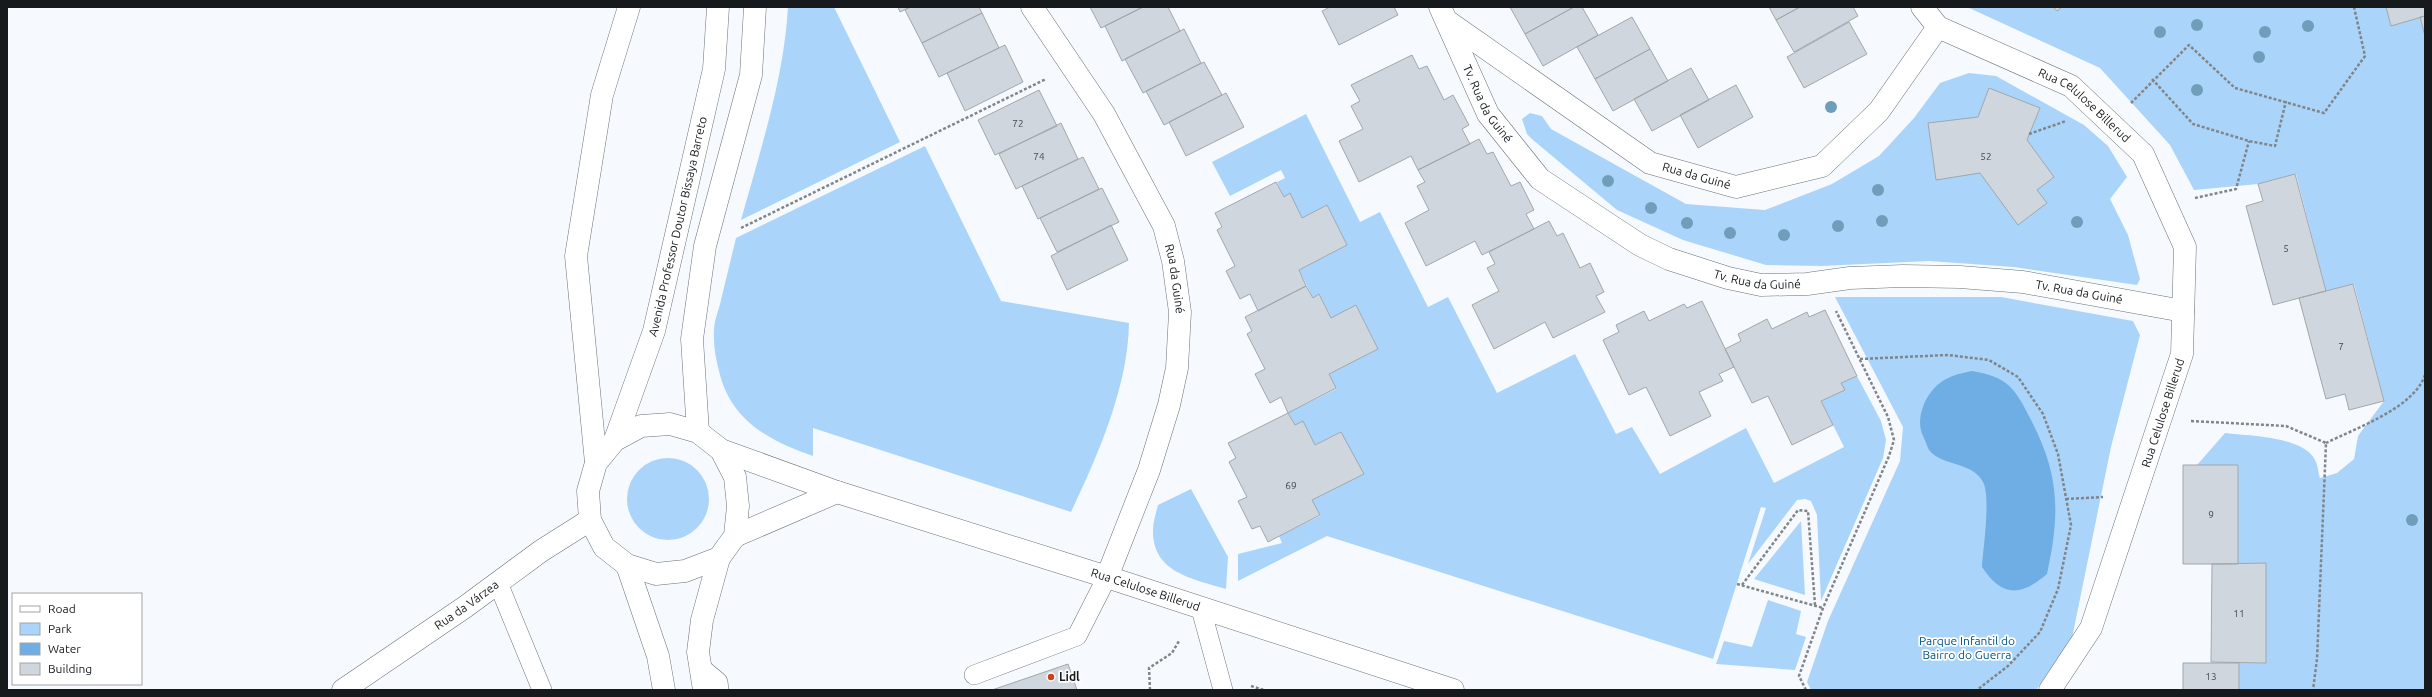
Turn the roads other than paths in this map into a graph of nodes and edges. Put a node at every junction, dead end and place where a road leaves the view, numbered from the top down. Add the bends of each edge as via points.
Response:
1 (629, 7) edge
2 (718, 7) edge
3 (755, 7) edge
4 (1032, 7) edge
5 (1922, 7) edge
6 (1443, 14) edge
7 (1938, 27) junction
8 (2183, 311) junction
9 (698, 432) junction
10 (615, 440) junction
11 (721, 450) junction
12 (596, 463) junction
13 (837, 492) junction
14 (590, 520) junction
15 (734, 536) junction
16 (719, 558) junction
17 (627, 565) junction
18 (1107, 577) junction
19 (498, 583) junction
20 (1201, 609) junction
21 (700, 667) junction
22 (974, 675) dead end
23 (343, 690) edge
24 (542, 690) edge
25 (664, 690) edge
26 (704, 690) edge
27 (719, 690) edge
28 (1223, 690) edge
29 (1453, 690) edge
30 (2050, 690) edge

1 - 12 street via 602,95 576,256
2 - 10 street, Avenida Professor Doutor Bissaya Barreto via 714,69 654,331
3 - 9 street via 751,75 705,246 692,339
4 - 18 street, Rua da Guiné via 1104,114 1164,226 1173,261 1180,312 1177,368 1169,406 1149,470
5 - 7 street, Rua Celulose Billerud
6 - 7 street, Rua da Guiné via 1650,163 1736,187 1822,166 1879,111
6 - 8 street, Tv. Rua da Guiné via 1488,114 1540,179 1640,245 1675,262 1761,285 1888,277 1960,277 2022,282
7 - 8 street, Rua Celulose Billerud via 2071,86 2143,154 2185,247
8 - 30 street, Rua Celulose Billerud via 2182,354 2091,628
9 - 10 street via 670,424 641,426
9 - 11 street
10 - 12 street
11 - 13 street, Rua Celulose Billerud
11 - 15 street via 735,477 738,506
12 - 14 street via 588,491
13 - 15 street
13 - 18 street, Rua Celulose Billerud
14 - 17 street via 604,547
14 - 19 street, Rua da Várzea via 541,551
15 - 16 street
16 - 17 street via 685,571 656,574
16 - 21 street via 702,620 698,652
17 - 25 street via 658,656
18 - 20 street, Rua Celulose Billerud
18 - 22 lane via 1077,636
19 - 23 street, Rua da Várzea
19 - 24 lane
20 - 28 lane
20 - 29 street, Rua Celulose Billerud
21 - 26 street
21 - 27 lane via 718,682

